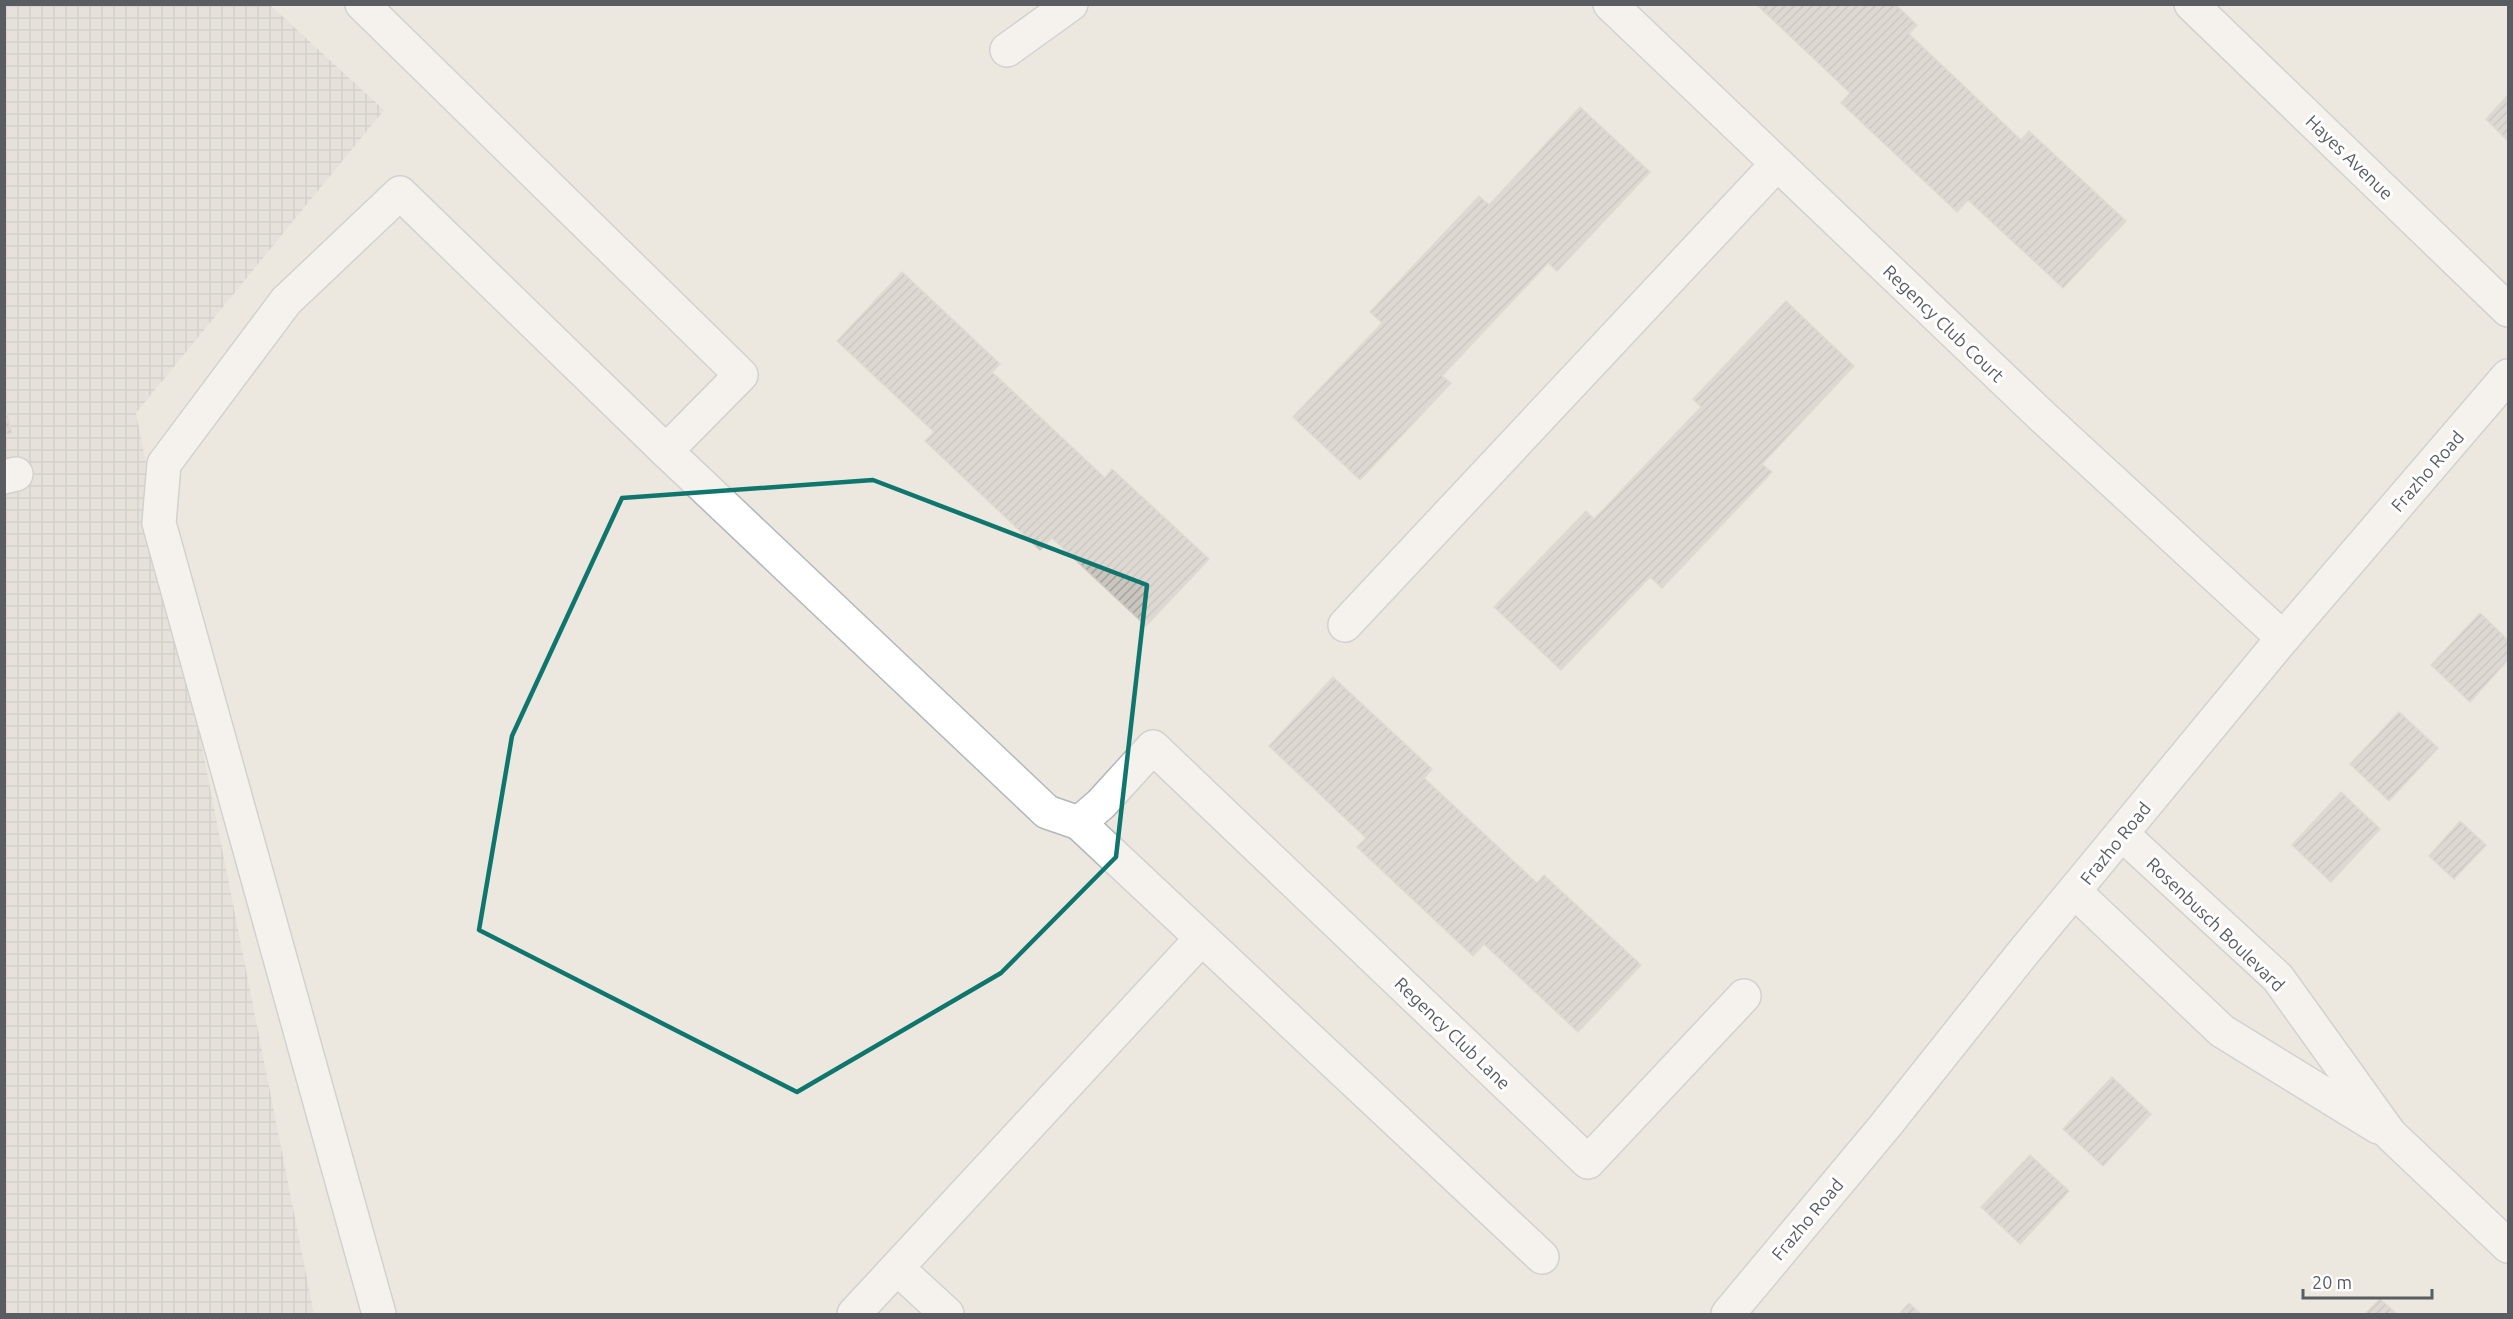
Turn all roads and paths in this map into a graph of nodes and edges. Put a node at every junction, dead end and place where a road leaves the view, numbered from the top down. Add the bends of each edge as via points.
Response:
1 (362, 4) edge
2 (1071, 4) edge
3 (1610, 4) edge
4 (2191, 4) edge
5 (1007, 50) dead end
6 (1777, 164) junction
7 (2508, 310) edge
8 (2508, 376) edge
9 (666, 452) junction
10 (1345, 625) dead end
11 (2283, 638) junction
12 (1079, 823) junction
13 (2122, 834) junction
14 (2074, 892) junction
15 (1201, 939) junction
16 (1744, 996) dead end
17 (2390, 1134) junction
18 (2508, 1246) edge
19 (1542, 1257) dead end
20 (897, 1268) junction
21 (379, 1314) edge
22 (854, 1314) edge
23 (947, 1314) edge
24 (1728, 1314) edge

1 - 9 street via 741,375
2 - 5 street
3 - 6 street, Regency Club Court
4 - 7 street, Hayes Avenue
6 - 10 street
6 - 11 street, Regency Club Court via 2043,418
8 - 11 street, Frazho Road
9 - 12 street via 1047,812
9 - 21 street via 400,193 286,302 164,464 159,524
11 - 13 street, Frazho Road
12 - 15 street
12 - 16 street, Regency Club Lane via 1153,747 1588,1162
13 - 14 street, Frazho Road
13 - 17 street, Rosenbusch Boulevard via 2278,978
14 - 17 street, Rosenbusch Boulevard via 2222,1031
14 - 24 street, Frazho Road
15 - 19 street
15 - 20 street
17 - 18 street, Rosenbusch Boulevard
20 - 22 street
20 - 23 street

